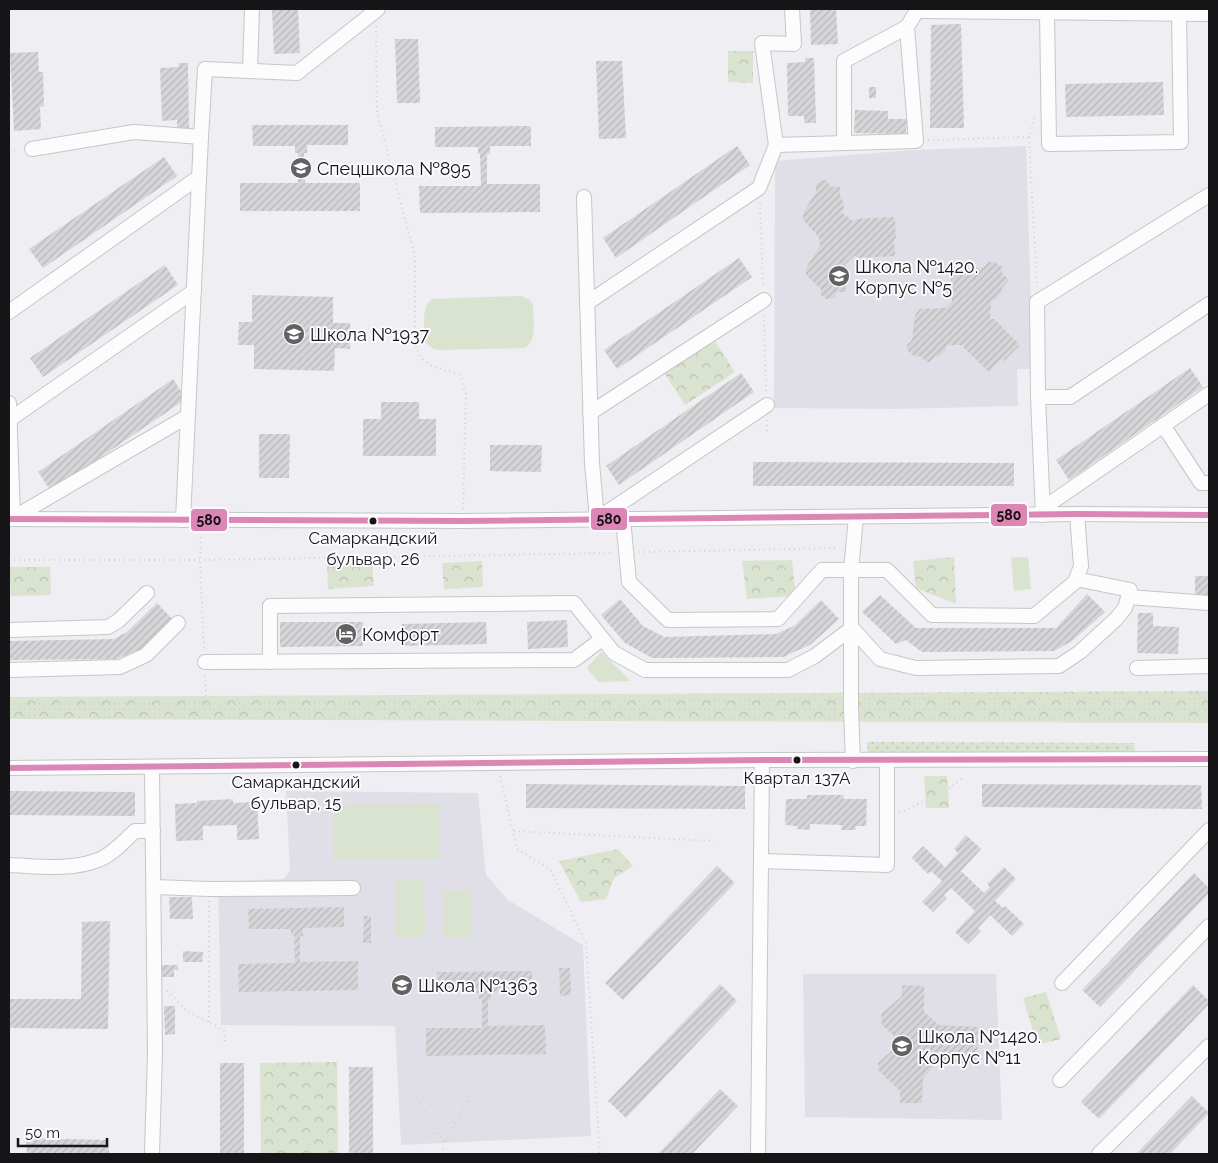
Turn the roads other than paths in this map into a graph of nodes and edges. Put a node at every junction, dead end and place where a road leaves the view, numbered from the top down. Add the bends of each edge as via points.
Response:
1 (252, 9) edge
2 (378, 9) edge
3 (792, 9) edge
4 (918, 10) edge
5 (1047, 12) junction
6 (1179, 14) junction
7 (1209, 14) edge
8 (907, 27) junction
9 (250, 71) junction
10 (201, 137) junction
11 (844, 143) junction
12 (776, 145) junction
13 (32, 149) dead end
14 (199, 177) junction
15 (1209, 196) edge
16 (584, 197) dead end
17 (194, 291) junction
18 (764, 300) dead end
19 (587, 304) junction
20 (1209, 304) edge
21 (9, 312) edge
22 (1209, 394) edge
23 (1038, 397) junction
24 (9, 402) edge
25 (766, 405) dead end
26 (590, 413) junction
27 (188, 416) junction
28 (9, 420) edge
29 (1164, 425) junction
30 (1209, 483) edge
31 (1042, 512) junction
32 (1078, 514) junction
33 (1209, 515) edge
34 (856, 517) junction
35 (11, 518) edge
36 (597, 519) junction
37 (623, 519) junction
38 (183, 520) junction
39 (851, 570) junction
40 (1076, 579) junction
41 (147, 593) dead end
42 (1128, 597) junction
43 (1209, 603) edge
44 (178, 623) dead end
45 (852, 628) junction
46 (9, 630) edge
47 (602, 639) junction
48 (205, 662) road end
49 (270, 662) junction
50 (1209, 666) edge
51 (1137, 668) dead end
52 (9, 670) edge
53 (762, 760) junction
54 (887, 760) junction
55 (1209, 760) edge
56 (853, 761) junction
57 (152, 767) junction
58 (9, 768) edge
59 (1209, 830) edge
60 (153, 831) junction
61 (761, 861) junction
62 (9, 865) edge
63 (154, 887) junction
64 (353, 888) dead end
65 (1209, 926) edge
66 (1062, 983) dead end
67 (1209, 1046) edge
68 (1060, 1080) dead end
69 (152, 1154) edge
70 (758, 1154) edge
71 (1099, 1154) edge

1 - 9 street
2 - 9 street via 297,73
3 - 12 street via 794,44 762,44
4 - 5 street
4 - 8 street
5 - 6 street
5 - 6 street via 1049,144 1181,142
6 - 7 street
8 - 11 street via 844,61
8 - 11 street via 916,141
9 - 10 street via 205,69
10 - 13 street via 134,132
10 - 14 street
11 - 12 street
12 - 19 street via 759,188
14 - 17 street
14 - 21 street
15 - 23 street via 1037,302
16 - 19 street
17 - 27 street
17 - 28 street
18 - 26 street
19 - 26 street
20 - 23 street via 1070,397
22 - 29 street
23 - 31 street
24 - 28 street
25 - 36 street
26 - 36 street
27 - 35 street
27 - 38 street
28 - 35 street
29 - 30 street via 1201,483
29 - 31 street
31 - 32 street
31 - 34 street
32 - 33 street
32 - 40 street via 1081,566
34 - 37 street
34 - 39 street
35 - 38 street
36 - 37 street
36 - 38 street
37 - 39 street via 629,582 668,620 778,619 822,570
39 - 40 street via 887,570 932,615 1034,616
39 - 45 street
40 - 42 street via 1130,590
41 - 46 street via 108,627
42 - 43 street
42 - 45 street via 1125,608 1116,619 1080,652 1059,666 916,668 880,659
44 - 52 street via 146,655 120,667
45 - 47 street via 815,656 788,670 646,670 614,653
45 - 56 street
47 - 49 street via 574,660
47 - 49 street via 574,603 270,606
48 - 49 street
50 - 51 street
53 - 56 street
53 - 57 street
53 - 61 street
54 - 55 street
54 - 56 street
54 - 61 street via 887,865
57 - 58 street
57 - 60 street
59 - 66 street
60 - 62 street via 135,831 99,860 72,866
60 - 63 street
61 - 70 street
63 - 64 street
63 - 69 street
65 - 68 street
67 - 71 street

